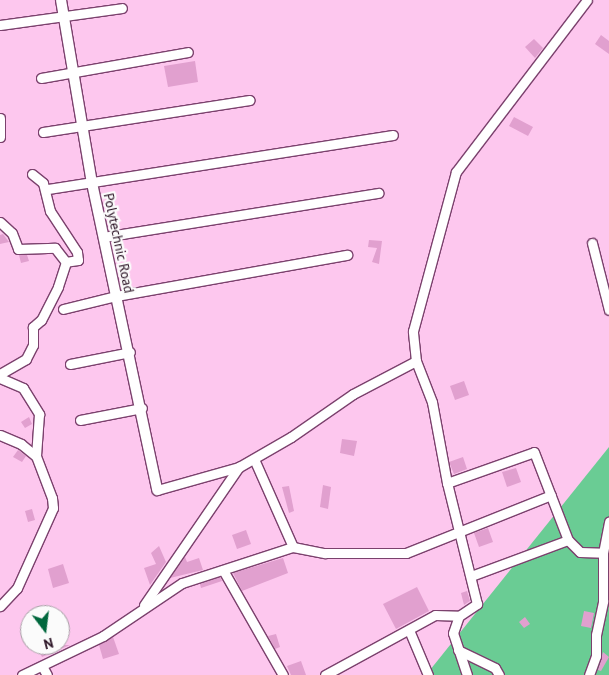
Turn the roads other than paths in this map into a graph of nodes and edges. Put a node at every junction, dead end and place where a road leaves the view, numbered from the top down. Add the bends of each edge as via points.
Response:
1 (61, 0) edge
2 (582, 2) edge
3 (122, 8) dead end
4 (64, 17) junction
5 (0, 25) edge
6 (188, 52) dead end
7 (75, 72) junction
8 (41, 78) dead end
9 (250, 100) dead end
10 (0, 118) edge
11 (83, 126) junction
12 (43, 132) dead end
13 (393, 135) dead end
14 (0, 137) edge
15 (32, 174) dead end
16 (92, 183) junction
17 (48, 190) dead end
18 (379, 194) dead end
19 (0, 222) edge
20 (103, 237) junction
21 (592, 243) dead end
22 (347, 255) dead end
23 (66, 262) junction
24 (116, 296) junction
25 (64, 309) dead end
26 (609, 310) edge
27 (130, 352) junction
28 (416, 361) junction
29 (70, 364) dead end
30 (1, 381) edge
31 (142, 408) junction
32 (80, 420) dead end
33 (0, 435) edge
34 (36, 456) junction
35 (254, 459) junction
36 (238, 467) junction
37 (447, 483) junction
38 (156, 490) joint
39 (551, 495) junction
40 (609, 522) edge
41 (458, 531) junction
42 (568, 540) junction
43 (293, 547) junction
44 (603, 552) junction
45 (223, 570) junction
46 (471, 576) junction
47 (0, 606) edge
48 (142, 608) junction
49 (459, 616) junction
50 (409, 630) junction
51 (458, 650) junction
52 (42, 666) junction
53 (22, 675) edge
54 (47, 675) edge
55 (283, 675) edge
56 (325, 675) edge
57 (428, 675) edge
58 (466, 675) edge
59 (499, 675) edge
60 (589, 675) edge

1 - 4 street, Polytechnic Road
2 - 28 street via 456,172 413,332
3 - 4 street
4 - 5 street
4 - 7 street, Polytechnic Road
6 - 7 street
7 - 8 street
7 - 11 street, Polytechnic Road
9 - 11 street
10 - 14 street
11 - 12 street
11 - 16 street, Polytechnic Road
13 - 16 street
15 - 23 street via 43,183 50,211 76,252 78,260
16 - 17 street
16 - 20 street, Polytechnic Road
18 - 20 street
19 - 23 street via 12,233 18,249 55,248
20 - 24 street, Polytechnic Road
21 - 26 street
22 - 24 street
23 - 30 street via 54,295 41,320 33,327 33,345 26,359
24 - 25 street
24 - 27 street, Polytechnic Road
27 - 29 street
27 - 31 street, Polytechnic Road
28 - 35 street via 353,394
28 - 37 street via 432,402
30 - 34 street via 23,388 39,414
31 - 32 street
31 - 38 street, Polytechnic Road
33 - 34 street via 21,444
34 - 47 street via 53,508 16,588
35 - 36 street
35 - 43 street
36 - 38 street
36 - 48 street
37 - 39 street via 534,452
37 - 41 street
39 - 41 street
39 - 42 street
40 - 44 street
41 - 43 street via 406,553 325,553
41 - 46 street
42 - 44 street via 580,552
42 - 46 street
43 - 45 street
44 - 60 street via 603,601 596,635 596,656
45 - 48 street via 182,583
45 - 55 street
46 - 49 street via 478,604
48 - 52 street via 103,636
49 - 50 street via 435,615
49 - 51 street via 453,633
50 - 56 street
50 - 57 street
51 - 58 street
51 - 59 street via 495,668
52 - 53 street
52 - 54 street

